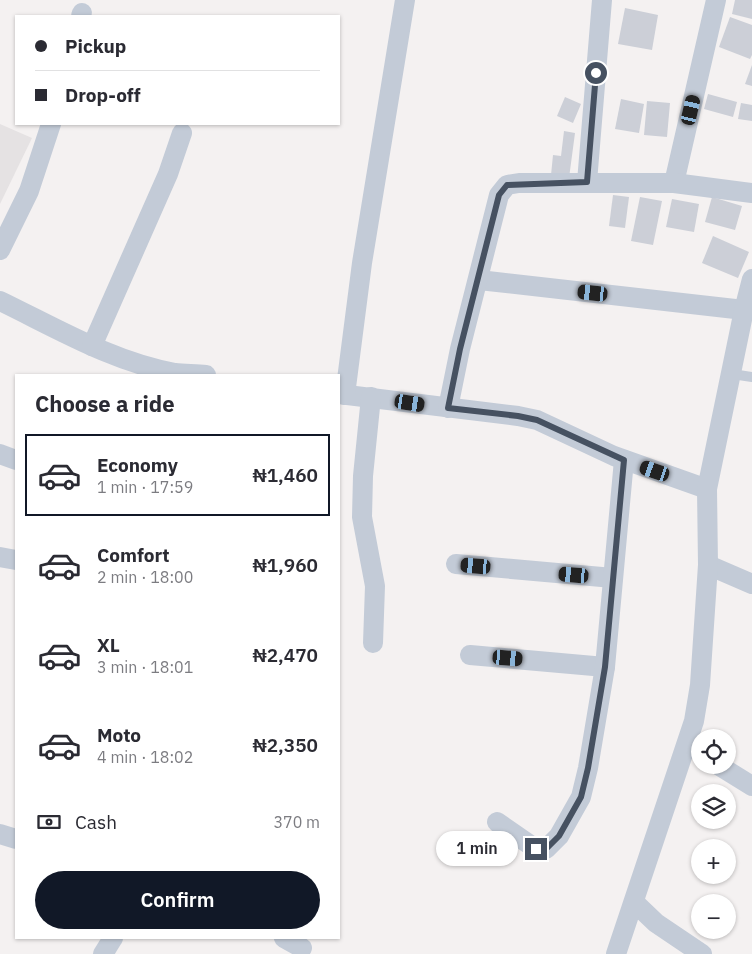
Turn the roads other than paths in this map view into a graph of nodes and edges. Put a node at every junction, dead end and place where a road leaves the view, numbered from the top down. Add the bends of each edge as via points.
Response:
1 (405, 0) edge
2 (602, 0) edge
3 (716, 0) edge
4 (51, 125) edge
5 (182, 133) dead end
6 (587, 182) junction
7 (674, 182) junction
8 (752, 193) edge
9 (0, 250) edge
10 (752, 279) edge
11 (479, 280) junction
12 (0, 301) edge
13 (744, 310) junction
14 (92, 346) junction
15 (176, 374) edge
16 (732, 374) junction
17 (752, 377) edge
18 (342, 394) edge
19 (371, 397) junction
20 (448, 408) junction
21 (0, 454) edge
22 (15, 460) edge
23 (624, 460) junction
24 (707, 489) junction
25 (0, 557) edge
26 (15, 560) edge
27 (456, 564) dead end
28 (708, 565) junction
29 (613, 578) junction
30 (752, 584) edge
31 (373, 643) dead end
32 (470, 655) dead end
33 (605, 667) junction
34 (694, 729) edge
35 (691, 755) edge
36 (733, 774) edge
37 (752, 786) edge
38 (498, 822) dead end
39 (0, 834) edge
40 (15, 839) edge
41 (634, 902) junction
42 (112, 939) edge
43 (286, 939) edge
44 (302, 948) dead end
45 (103, 954) edge
46 (616, 954) edge
47 (702, 954) edge

1 - 18 street
2 - 6 street
3 - 7 street
4 - 9 street via 30,191
5 - 14 street via 168,174
6 - 7 street
6 - 11 street via 520,183 502,189
7 - 8 street
10 - 13 street
11 - 13 street
11 - 20 street
12 - 14 street
13 - 16 street
14 - 15 street
16 - 17 lane
16 - 24 street
18 - 19 street
19 - 20 street
19 - 31 street via 362,517 375,586
20 - 23 street via 537,420
21 - 22 street
23 - 24 street
23 - 29 street
24 - 28 street
25 - 26 street
27 - 29 street
28 - 30 street
28 - 34 street
29 - 33 street
32 - 33 street
33 - 38 street via 581,797 559,836 546,849 536,849
35 - 41 street
36 - 37 street
39 - 40 street
41 - 46 street
41 - 47 street via 656,923
42 - 45 street
43 - 44 street

